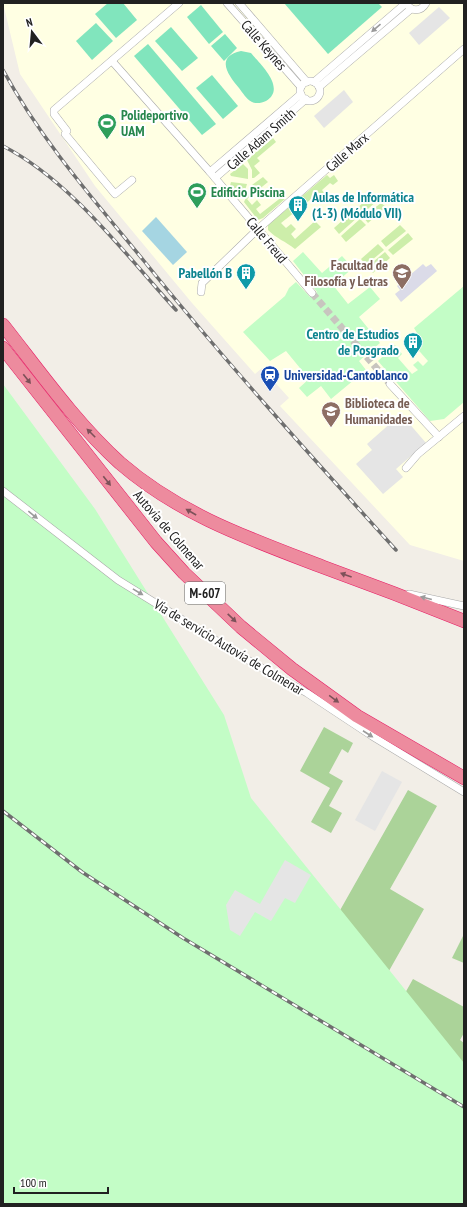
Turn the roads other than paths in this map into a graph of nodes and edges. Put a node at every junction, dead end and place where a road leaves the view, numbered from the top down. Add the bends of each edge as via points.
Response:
1 (179, 3) edge
2 (227, 3) edge
3 (239, 3) edge
4 (426, 3) edge
5 (408, 6) edge
6 (464, 49) edge
7 (112, 61) junction
8 (313, 83) junction
9 (301, 90) junction
10 (306, 100) junction
11 (210, 172) junction
12 (215, 178) junction
13 (132, 180) dead end
14 (258, 229) junction
15 (201, 292) dead end
16 (312, 293) tunnel mouth
17 (3, 325) edge
18 (3, 348) edge
19 (390, 384) tunnel mouth
20 (464, 410) edge
21 (464, 416) edge
22 (437, 435) junction
23 (406, 468) dead end
24 (3, 491) edge
25 (383, 589) junction
26 (464, 606) edge
27 (464, 621) edge
28 (464, 778) edge
29 (464, 792) edge

1 - 7 street
2 - 9 street, Calle Keynes
3 - 8 street, Calle Keynes
4 - 5 street via 418,10
5 - 8 street
6 - 14 street, Calle Marx
7 - 11 street, Calle Freud
7 - 13 street via 54,110 54,114 67,131 65,134 115,194
8 - 9 street, Calle Adam Smith
8 - 10 street, Calle Adam Smith via 320,92 312,100
9 - 10 street, Calle Keynes
9 - 11 street, Calle Adam Smith
10 - 12 street, Calle Adam Smith
11 - 12 street, Calle Freud
12 - 14 street, Calle Freud
14 - 15 street, Calle Marx via 202,283
14 - 16 street, Calle Freud
25 -> 17 highway, Autovía de Colmenar via 247,538 206,520 163,495 121,463 87,429
18 -> 28 highway, Autovía de Colmenar / M-607 via 156,542 184,573 241,627 292,669 357,716
19 - 22 street
20 - 22 street
21 - 22 street
22 - 23 street via 407,464
24 -> 29 street, Vía de servicio Autovía de Colmenar via 118,580
26 -> 25 street
25 - 27 highway, Autovía de Colmenar

